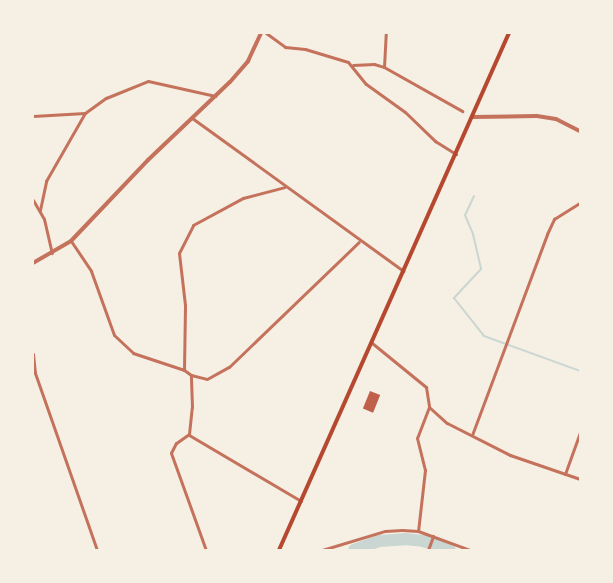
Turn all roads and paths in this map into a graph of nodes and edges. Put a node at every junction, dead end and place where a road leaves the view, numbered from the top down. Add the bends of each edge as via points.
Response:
1 (261, 33) edge
2 (267, 33) edge
3 (386, 33) edge
4 (509, 33) edge
5 (352, 65) junction
6 (384, 67) junction
7 (216, 96) junction
8 (462, 111) dead end
9 (85, 113) junction
10 (33, 116) edge
11 (472, 117) junction
12 (192, 118) junction
13 (580, 131) edge
14 (456, 154) junction
15 (285, 187) junction
16 (33, 200) edge
17 (580, 203) edge
18 (40, 210) junction
19 (71, 241) junction
20 (359, 242) junction
21 (52, 253) junction
22 (33, 263) edge
23 (403, 271) junction
24 (372, 343) junction
25 (33, 354) edge
26 (184, 370) junction
27 (191, 375) junction
28 (429, 407) junction
29 (580, 432) edge
30 (189, 435) junction
31 (472, 435) junction
32 (565, 474) junction
33 (580, 479) edge
34 (301, 501) junction
35 (418, 531) junction
36 (433, 536) junction
37 (97, 550) edge
38 (206, 550) edge
39 (279, 550) edge
40 (322, 550) edge
41 (428, 550) edge
42 (470, 550) edge

1 - 7 street via 248,61
2 - 5 street via 285,47 305,49
3 - 6 street
4 - 11 main road
5 - 6 street
5 - 14 street via 366,84
6 - 8 street
7 - 9 street via 148,81 106,98
7 - 12 street
9 - 10 street
9 - 18 street via 46,181
11 - 13 street via 537,116 556,119
11 - 14 main road
12 - 15 street
12 - 19 street
14 - 23 main road
15 - 20 street
15 - 26 street via 243,198 193,225 186,236 179,253 185,305
16 - 18 street
17 - 31 street via 554,219 547,234
18 - 21 street
19 - 21 street
19 - 26 street via 91,271 114,334 133,353
20 - 23 street
20 - 27 street via 229,367 207,379
21 - 22 street
23 - 24 main road
24 - 28 street via 423,382
24 - 34 main road
25 - 37 street via 35,372
26 - 27 street
27 - 30 street
28 - 31 street via 447,423
28 - 35 street via 417,438 425,470
29 - 32 street
30 - 34 street
30 - 38 street via 176,443 171,453
31 - 32 street via 510,456
32 - 33 street
34 - 39 main road
35 - 36 street
35 - 40 street via 385,531
36 - 41 street
36 - 42 street

